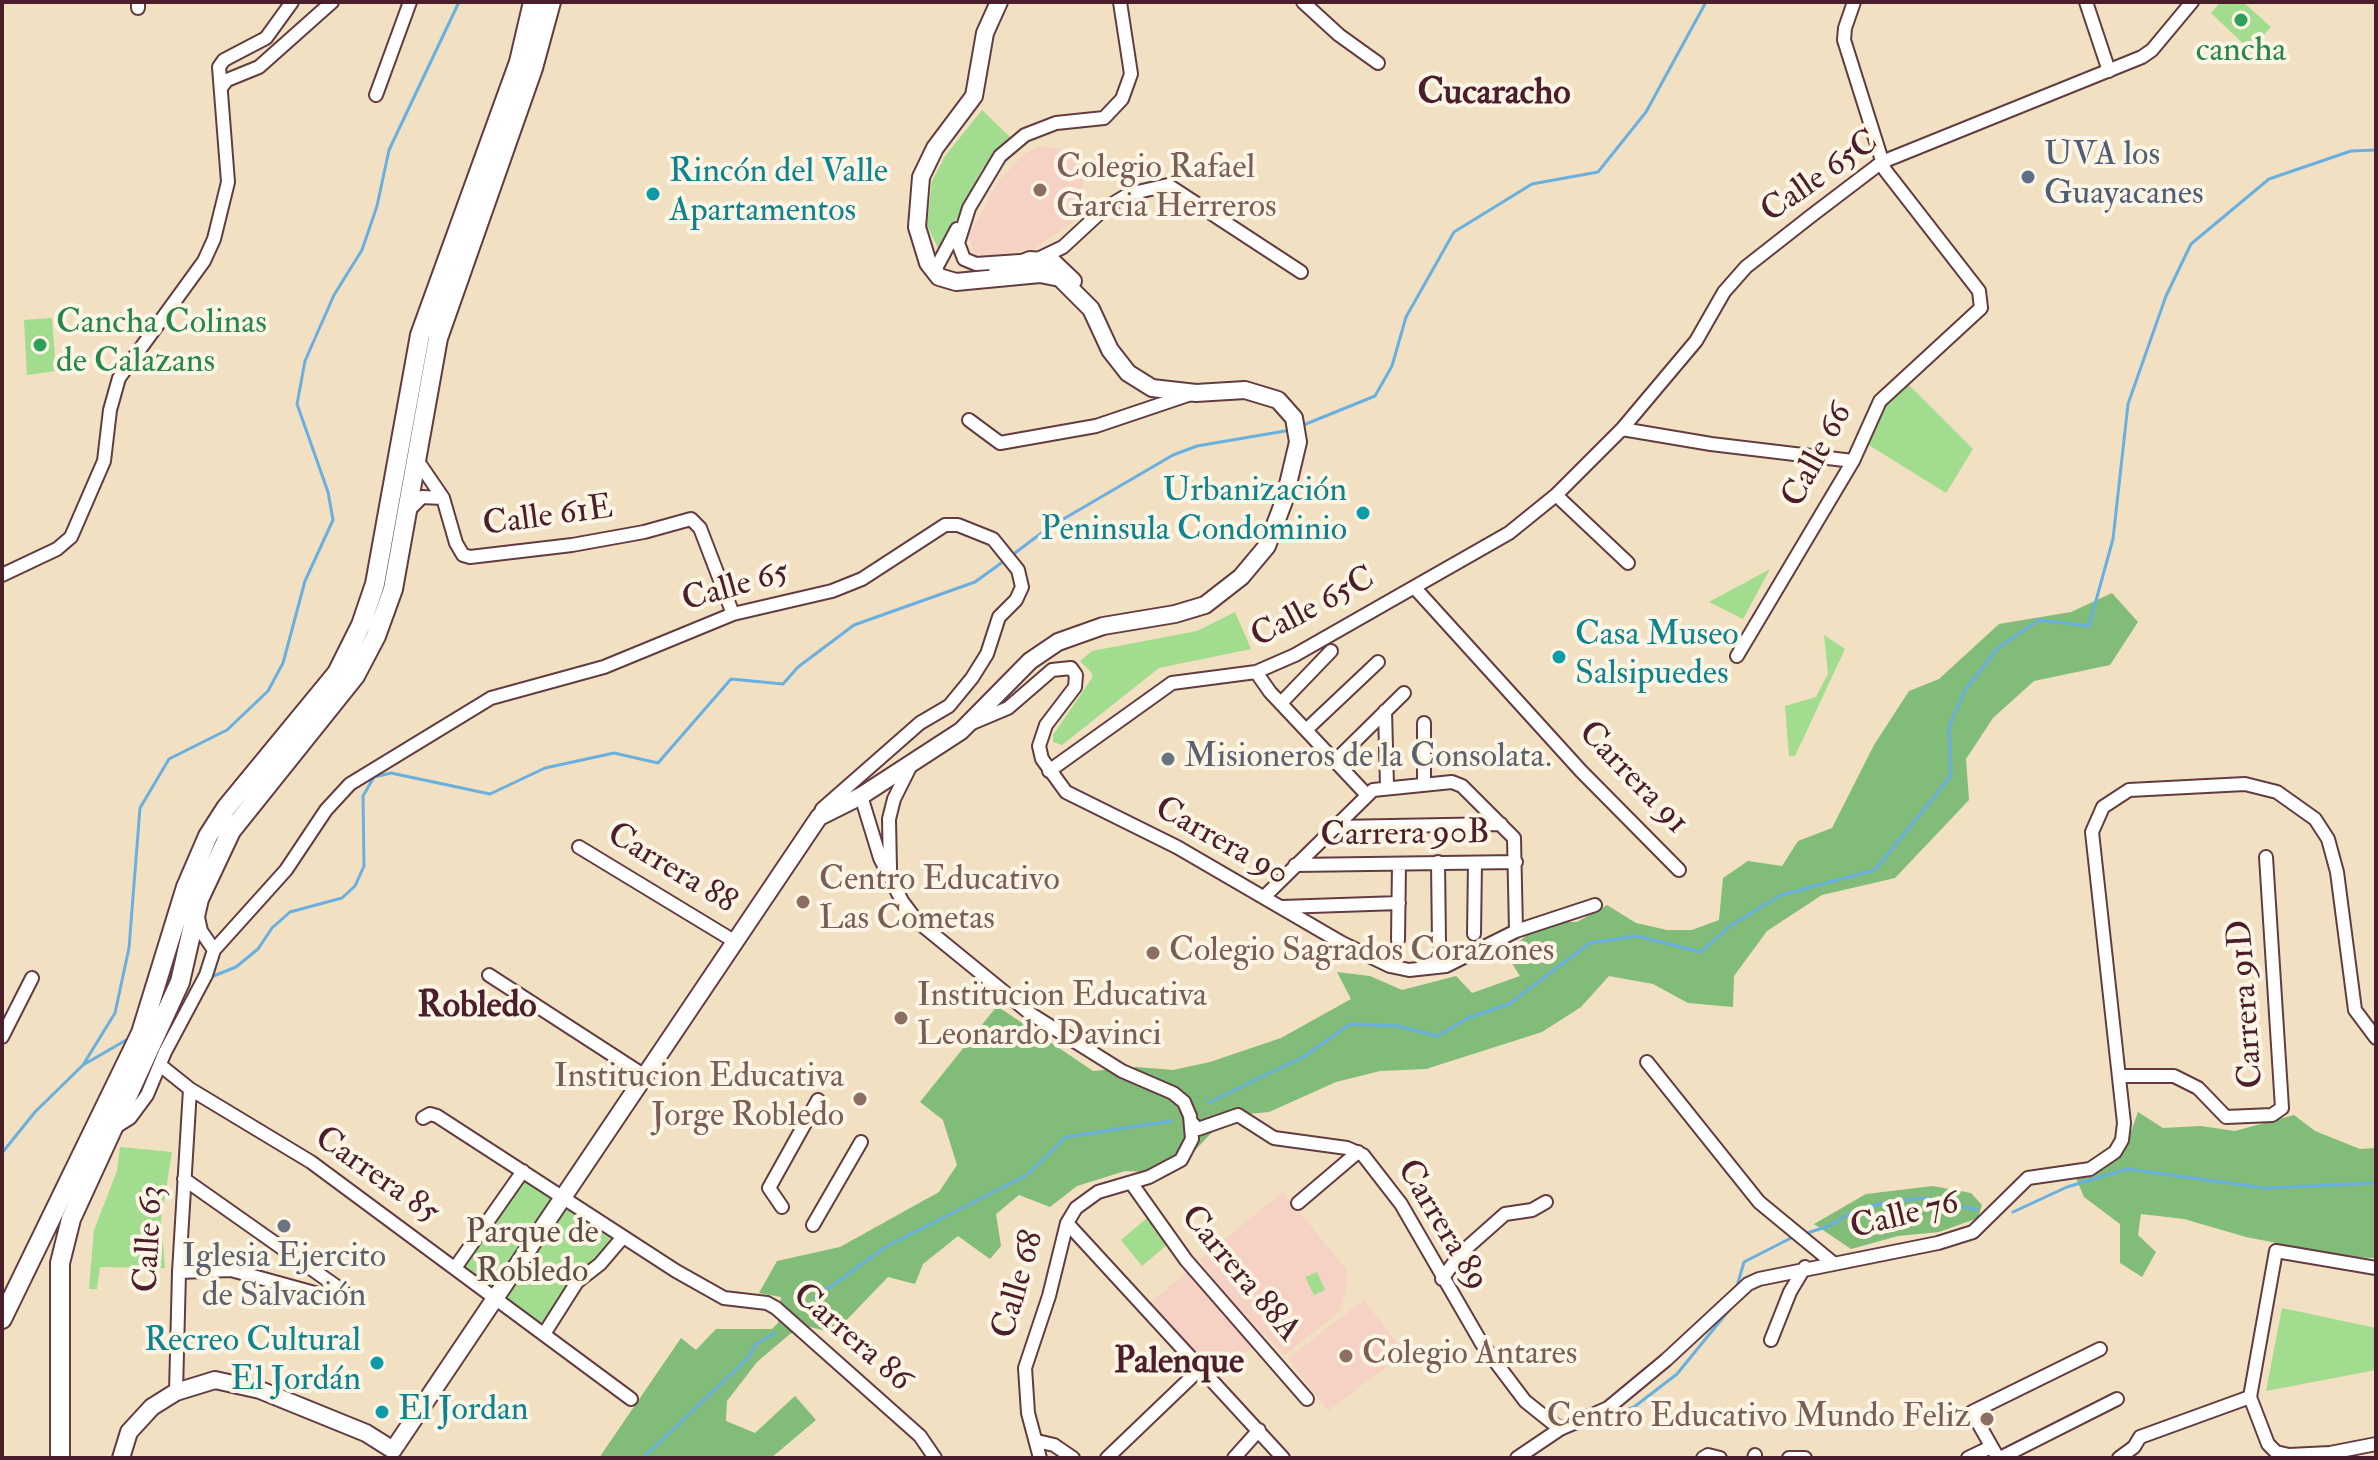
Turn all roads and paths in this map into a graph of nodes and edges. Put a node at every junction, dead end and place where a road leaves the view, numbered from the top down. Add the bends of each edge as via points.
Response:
1 (292, 2) edge
2 (332, 2) edge
3 (410, 2) edge
4 (533, 2) edge
5 (551, 2) edge
6 (999, 2) edge
7 (1120, 2) edge
8 (1303, 2) edge
9 (1854, 2) edge
10 (2086, 2) edge
11 (2192, 2) edge
12 (1378, 63) dead end
13 (2109, 71) junction
14 (221, 88) junction
15 (376, 95) dead end
16 (1882, 162) junction
17 (969, 208) junction
18 (1063, 247) junction
19 (1030, 260) junction
20 (934, 272) junction
21 (1301, 272) dead end
22 (987, 280) junction
23 (1073, 282) junction
24 (1084, 300) junction
25 (1196, 393) junction
26 (969, 420) dead end
27 (1622, 429) junction
28 (417, 460) junction
29 (1853, 461) junction
30 (1556, 495) junction
31 (443, 498) junction
32 (409, 510) junction
33 (1628, 563) dead end
34 (2, 575) edge
35 (1414, 587) junction
36 (733, 614) junction
37 (1331, 651) dead end
38 (1737, 656) dead end
39 (1378, 662) dead end
40 (1256, 672) junction
41 (1404, 693) dead end
42 (1281, 703) junction
43 (1385, 711) junction
44 (1424, 723) dead end
45 (970, 724) junction
46 (1307, 729) junction
47 (1336, 760) junction
48 (913, 763) junction
49 (1049, 771) junction
50 (1424, 783) junction
51 (1387, 786) junction
52 (1366, 794) junction
53 (861, 796) junction
54 (819, 817) junction
55 (1501, 824) junction
56 (1336, 827) junction
57 (579, 847) dead end
58 (2266, 857) dead end
59 (1438, 862) junction
60 (1516, 862) junction
61 (1475, 863) junction
62 (1399, 864) junction
63 (1295, 865) junction
64 (1679, 870) dead end
65 (894, 888) junction
66 (1264, 897) junction
67 (1399, 903) junction
68 (1595, 905) dead end
69 (1279, 907) junction
70 (196, 910) junction
71 (1516, 931) junction
72 (1474, 934) dead end
73 (1398, 940) dead end
74 (734, 941) junction
75 (1439, 943) dead end
76 (214, 950) junction
77 (489, 975) dead end
78 (32, 978) dead end
79 (157, 1007) junction
80 (2, 1037) edge
81 (2376, 1038) edge
82 (1647, 1062) dead end
83 (160, 1065) junction
84 (645, 1076) junction
85 (2119, 1076) junction
86 (190, 1089) junction
87 (818, 1100) dead end
88 (426, 1116) dead end
89 (1192, 1123) junction
90 (114, 1128) junction
91 (861, 1142) dead end
92 (1358, 1152) junction
93 (523, 1171) junction
94 (184, 1179) junction
95 (1132, 1184) junction
96 (564, 1197) junction
97 (1546, 1202) dead end
98 (1298, 1203) dead end
99 (782, 1207) dead end
100 (1067, 1223) junction
101 (813, 1225) dead end
102 (623, 1237) junction
103 (1833, 1263) junction
104 (1805, 1267) junction
105 (455, 1268) junction
106 (2376, 1268) edge
107 (179, 1272) junction
108 (1442, 1279) junction
109 (496, 1302) junction
110 (2, 1319) edge
111 (544, 1334) junction
112 (1771, 1340) dead end
113 (2100, 1349) dead end
114 (1201, 1368) junction
115 (176, 1392) junction
116 (2250, 1397) junction
117 (631, 1399) dead end
118 (1307, 1399) dead end
119 (2117, 1399) dead end
120 (62, 1424) junction
121 (1560, 1429) junction
122 (1259, 1430) junction
123 (1037, 1441) junction
124 (2376, 1444) edge
125 (2136, 1453) edge
126 (391, 1454) edge
127 (1996, 1454) edge
128 (1789, 1457) edge
129 (53, 1458) edge
130 (60, 1458) edge
131 (121, 1458) edge
132 (935, 1458) edge
133 (1040, 1458) edge
134 (1073, 1458) edge
135 (1107, 1458) edge
136 (1234, 1458) edge
137 (1283, 1458) edge
138 (1517, 1458) edge
139 (1703, 1458) edge
140 (1720, 1458) edge
141 (1805, 1458) edge
142 (1968, 1458) edge
143 (2119, 1458) edge

1 - 14 street via 266,38 224,60 218,73
2 - 14 street via 259,67 227,80
3 - 15 street
4 - 79 highway via 519,62 420,335 367,611 337,673 208,836 186,887
5 - 28 highway via 438,338
6 - 20 main road via 985,33 974,96 935,148 921,177 919,237
7 - 17 street via 1131,74 1122,99 1104,118 1056,123 1025,135 1000,156
8 - 12 street
9 - 16 street via 1844,40
10 - 13 street
11 - 13 street, Calle 65C via 2152,50
13 - 16 street, Calle 65C
14 - 34 street via 228,182 214,239 204,261 119,378 104,461 71,537
16 - 27 street, Calle 65C via 1746,267 1724,292 1696,341
16 - 29 street, Calle 66 via 1899,192 1979,291 1981,308 1885,394
17 - 19 street via 958,243 969,262
17 - 20 street
18 - 19 street
18 - 21 street via 1129,194 1168,185
18 - 23 street
19 - 22 main road
19 - 23 main road via 1058,263
20 - 22 main road via 956,282
22 - 24 main road via 1060,278
23 - 24 main road
24 - 25 main road via 1128,373 1152,388
25 - 26 street via 1096,426 1000,443
25 - 45 main road, Calle 65 via 1245,390 1282,404 1297,424 1298,442 1273,536 1241,577 1213,600 1189,611 1103,626 1058,642 1030,661
27 - 29 street
27 - 30 street, Calle 65C
28 - 31 street
28 - 32 highway
29 - 38 street, Calle 66
30 - 33 street
30 - 35 street, Calle 65C via 1509,533
31 - 32 street, Calle 61E via 422,497
31 - 36 street, Calle 61E via 456,543 470,557 601,540 691,519 699,525
32 - 70 highway via 393,589 363,663 231,831
35 - 40 street, Calle 65C via 1313,647
35 - 64 street, Carrera 91
36 - 54 street, Calle 65 via 848,585 945,525 988,536 1018,570 1021,592 999,617 987,654 972,678 949,706 920,723
36 - 76 street, Calle 65 via 604,667 501,694 363,774 326,810 286,870
37 - 42 street
39 - 46 street
40 - 42 street
40 - 49 street, Calle 65C via 1172,683
41 - 43 street
42 - 46 street
43 - 47 street
43 - 51 street
44 - 50 street
45 - 48 main road, Calle 65
45 - 49 street via 1008,708 1052,670 1071,668 1075,687 1040,740 1040,755
46 - 47 street
47 - 52 street
48 - 53 main road, Calle 65
48 - 65 street via 889,819 887,853
49 - 66 street, Carrera 90 via 1082,802 1177,847
50 - 51 street
50 - 55 street via 1459,784
51 - 52 street
52 - 56 street
53 - 54 main road, Calle 65
53 - 65 street via 868,828
54 - 74 main road, Calle 65
55 - 56 street
55 - 60 street via 1515,842
56 - 63 street
57 - 74 street, Carrera 88
58 - 85 street, Carrera 91D via 2282,1108 2272,1115 2226,1117 2198,1088 2174,1076
59 - 61 street, Carrera 90B
59 - 62 street, Carrera 90B
59 - 75 street
60 - 61 street, Carrera 90B
60 - 71 street
61 - 72 street
62 - 63 street, Carrera 90B
62 - 67 street
63 - 66 street
65 - 89 street via 917,921 990,982 1084,1050 1173,1093
66 - 69 street, Carrera 90
67 - 69 street
67 - 73 street
68 - 71 street, Carrera 90
69 - 71 street, Carrera 90 via 1370,958 1409,970 1446,966
70 - 76 street via 201,931
70 - 79 highway via 180,982
74 - 84 main road, Calle 65
76 - 83 street
77 - 84 street
78 - 80 street
79 - 90 highway
79 - 110 highway
81 - 85 street via 2355,1010 2337,872 2328,839 2315,819 2287,798 2256,786 2129,790 2103,807 2092,832
82 - 103 street via 1759,1202
83 - 86 street, Carrera 85
83 - 90 street via 147,1095 130,1118
84 - 96 main road, Calle 65
85 - 103 street, Calle 76 via 2123,1135 2115,1152 2090,1169 2028,1178 1973,1232
86 - 94 street, Calle 63
86 - 105 street, Carrera 85 via 311,1162
87 - 99 street via 769,1188
88 - 93 street, Carrera 86
89 - 92 street, Carrera 89 via 1198,1129 1238,1115 1274,1138
89 - 95 street, Calle 68 via 1187,1154 1166,1171
90 - 120 highway via 63,1242
91 - 101 street
92 - 98 street
92 - 108 street, Carrera 89 via 1401,1204
93 - 96 street, Carrera 86
93 - 105 street
94 - 107 street, Calle 63
94 - 107 street via 338,1284 343,1295 322,1295 248,1273
95 - 100 street, Calle 68 via 1091,1196
95 - 118 street, Carrera 88A via 1186,1260
96 - 102 street, Carrera 86
96 - 109 main road, Calle 65
97 - 108 street via 1505,1214 1461,1253
100 - 114 street
100 - 123 street, Calle 68 via 1025,1368 1028,1413
102 - 111 street via 577,1282
102 - 132 street, Carrera 86 via 724,1298 776,1308 920,1436
103 - 104 street, Calle 76
104 - 112 street
104 - 121 street, Calle 76 via 1748,1284 1608,1408
105 - 109 street, Carrera 85
106 - 116 street via 2276,1251
107 - 115 street, Calle 63
108 - 121 street, Carrera 89 via 1510,1383
109 - 111 street, Carrera 85
109 - 126 main road, Calle 65
111 - 117 street, Carrera 85
113 - 127 street via 1972,1412
114 - 122 street
114 - 135 street
115 - 126 main road via 215,1380 246,1385 342,1422
115 - 131 main road via 147,1411 126,1437
116 - 124 street via 2276,1452 2330,1453
116 - 125 street via 2140,1437
119 - 127 street
120 - 129 highway
120 - 130 highway
121 - 138 street, Calle 76
122 - 136 street
122 - 137 street
123 - 133 street, Calle 68
123 - 134 street
125 - 143 street
127 - 142 street
128 - 141 street
139 - 140 street

